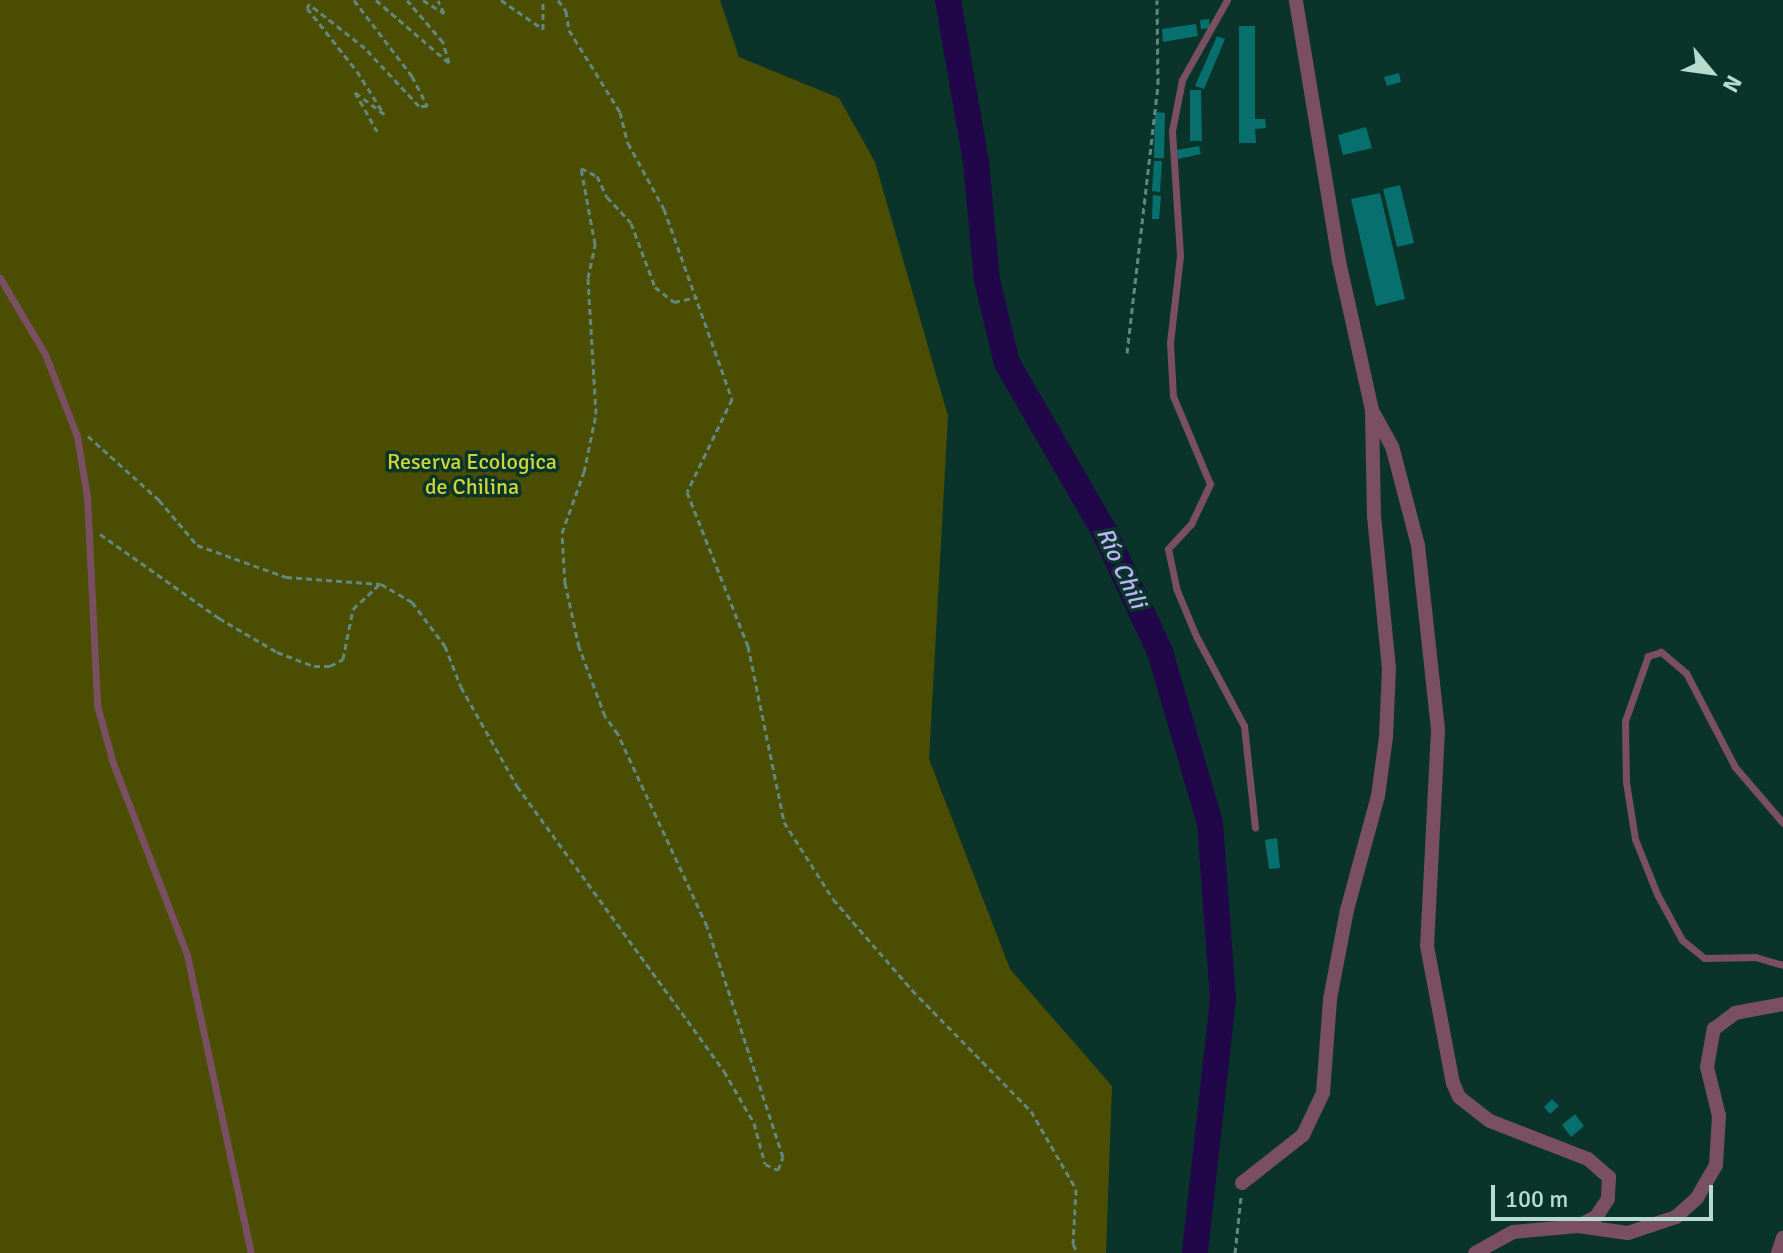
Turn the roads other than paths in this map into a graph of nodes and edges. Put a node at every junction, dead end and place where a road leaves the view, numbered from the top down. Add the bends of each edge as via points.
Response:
1 (1227, 0) edge
2 (1296, 0) edge
3 (0, 278) edge
4 (1372, 410) junction
5 (1783, 823) edge
6 (1255, 827) dead end
7 (1783, 965) edge
8 (1783, 1004) edge
9 (1242, 1183) road end
10 (1578, 1226) junction
11 (251, 1253) edge
12 (1475, 1253) edge

1 - 6 lane via 1182,80 1172,131 1180,256 1170,343 1173,396 1210,484 1191,524 1168,549 1176,588 1196,636 1244,726
2 - 4 street via 1339,261
3 - 11 lane via 45,354 84,468 97,705 113,763 187,955
4 - 9 street via 1374,516 1389,669 1378,796 1347,910 1330,999 1323,1093 1315,1117 1303,1135
4 - 10 street via 1392,446 1418,545 1438,730 1427,946 1453,1083 1459,1097 1490,1121 1599,1166 1609,1177 1608,1199 1596,1217
5 - 7 lane via 1735,767 1686,673 1661,652 1648,656 1625,721 1626,782 1635,839 1657,894 1682,940 1704,958 1755,957
8 - 10 street via 1735,1013 1714,1029 1707,1067 1719,1116 1716,1165 1697,1198 1676,1217 1628,1233
10 - 12 street via 1513,1232

